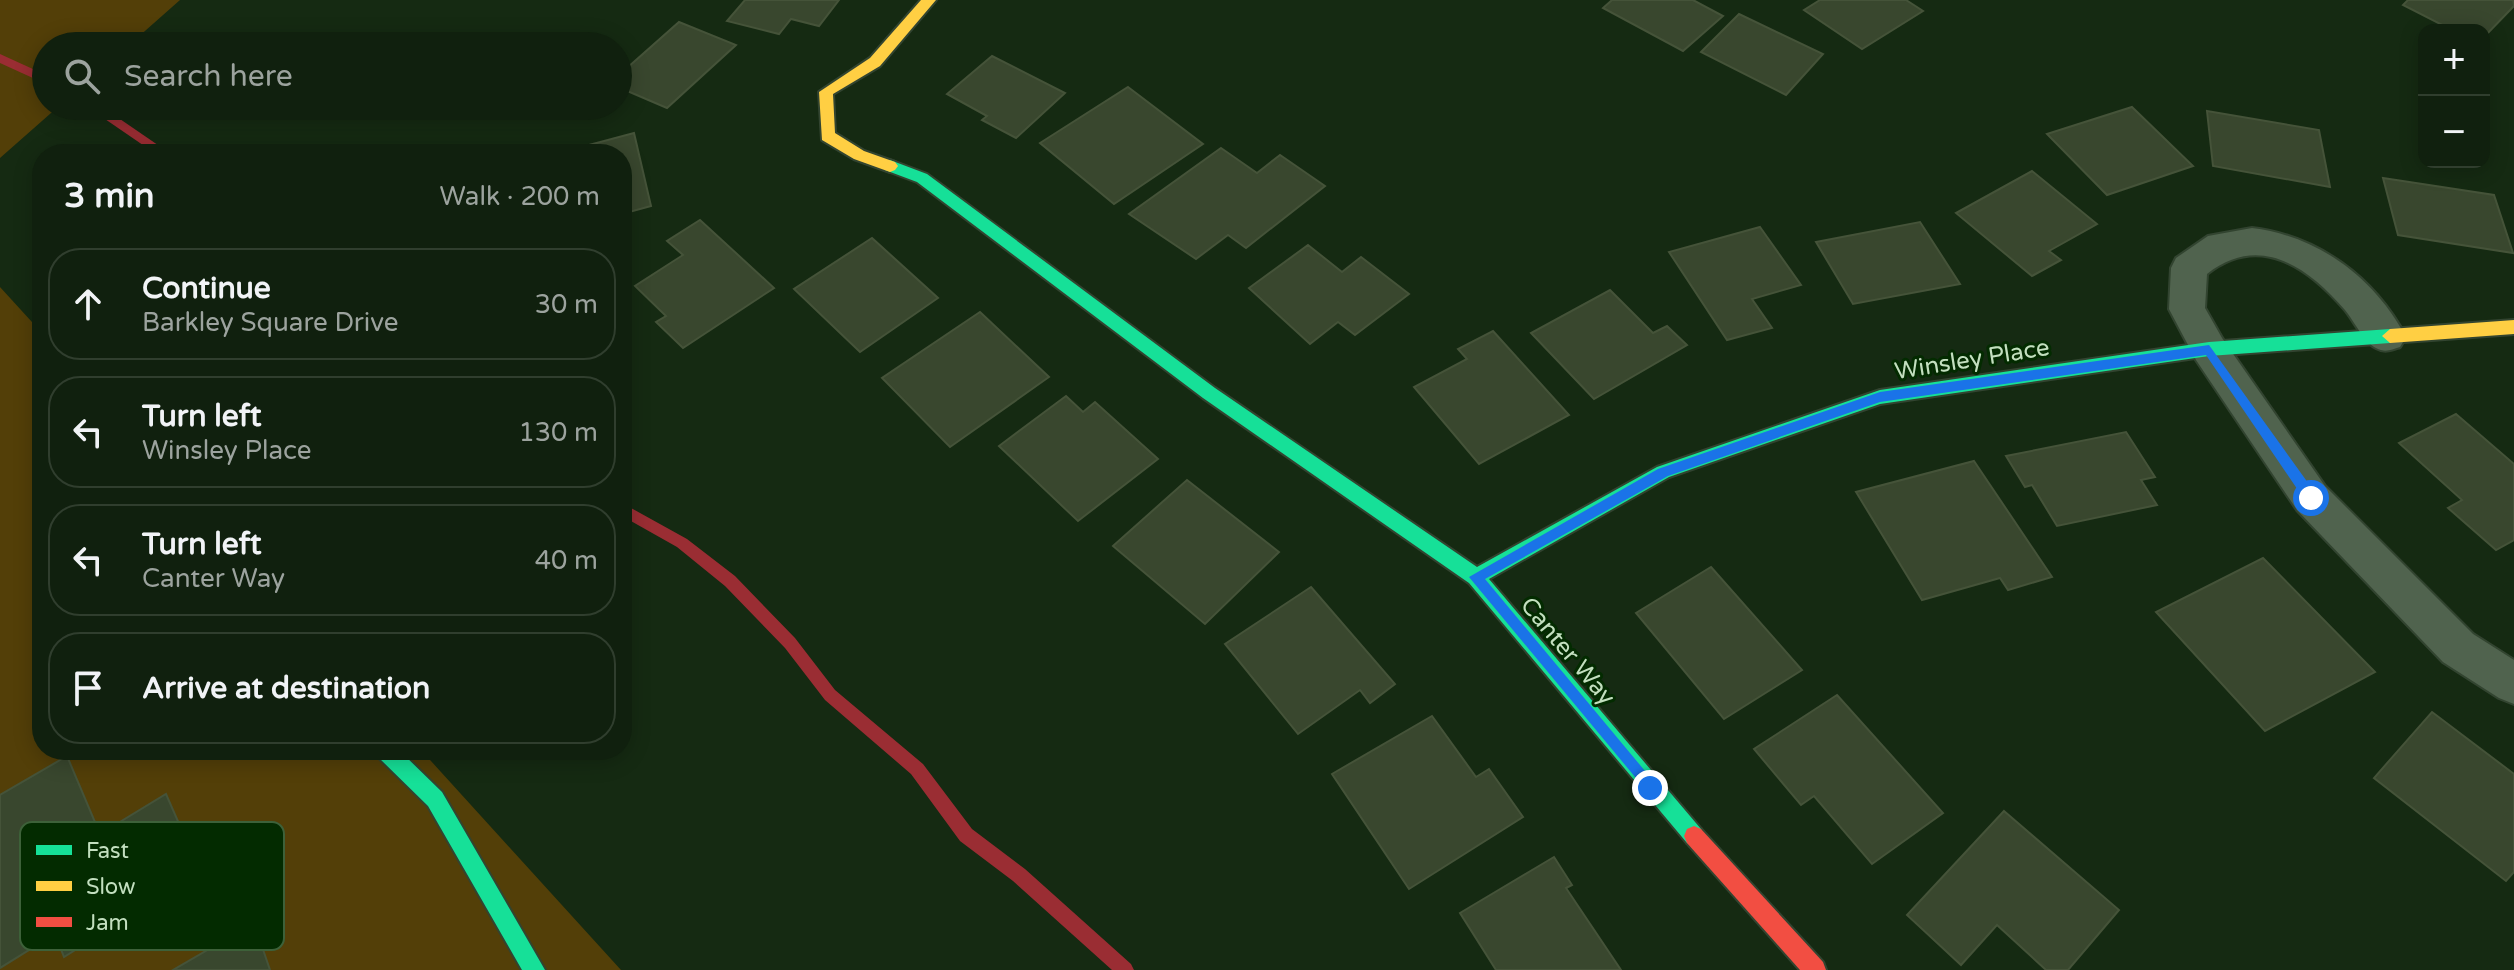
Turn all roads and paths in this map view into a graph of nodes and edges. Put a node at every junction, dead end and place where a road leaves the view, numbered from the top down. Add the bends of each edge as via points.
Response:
1 (929, 0) edge
2 (2514, 327) edge
3 (2387, 337) junction
4 (2209, 349) junction
5 (1476, 577) junction
6 (2514, 684) edge
7 (395, 760) edge
8 (534, 970) edge
9 (1815, 970) edge

1 - 5 street, Canter Way via 875,62 826,92 827,136 859,155 922,178 1240,415
2 - 3 street, Winsley Place
3 - 4 street, Winsley Place
3 - 4 street via 2356,294 2314,258 2273,242 2223,244 2189,268 2187,309
4 - 5 street, Winsley Place via 1880,397 1663,472
4 - 6 street via 2311,498 2458,648
5 - 9 street, Canter Way via 1650,788
7 - 8 street via 435,799

